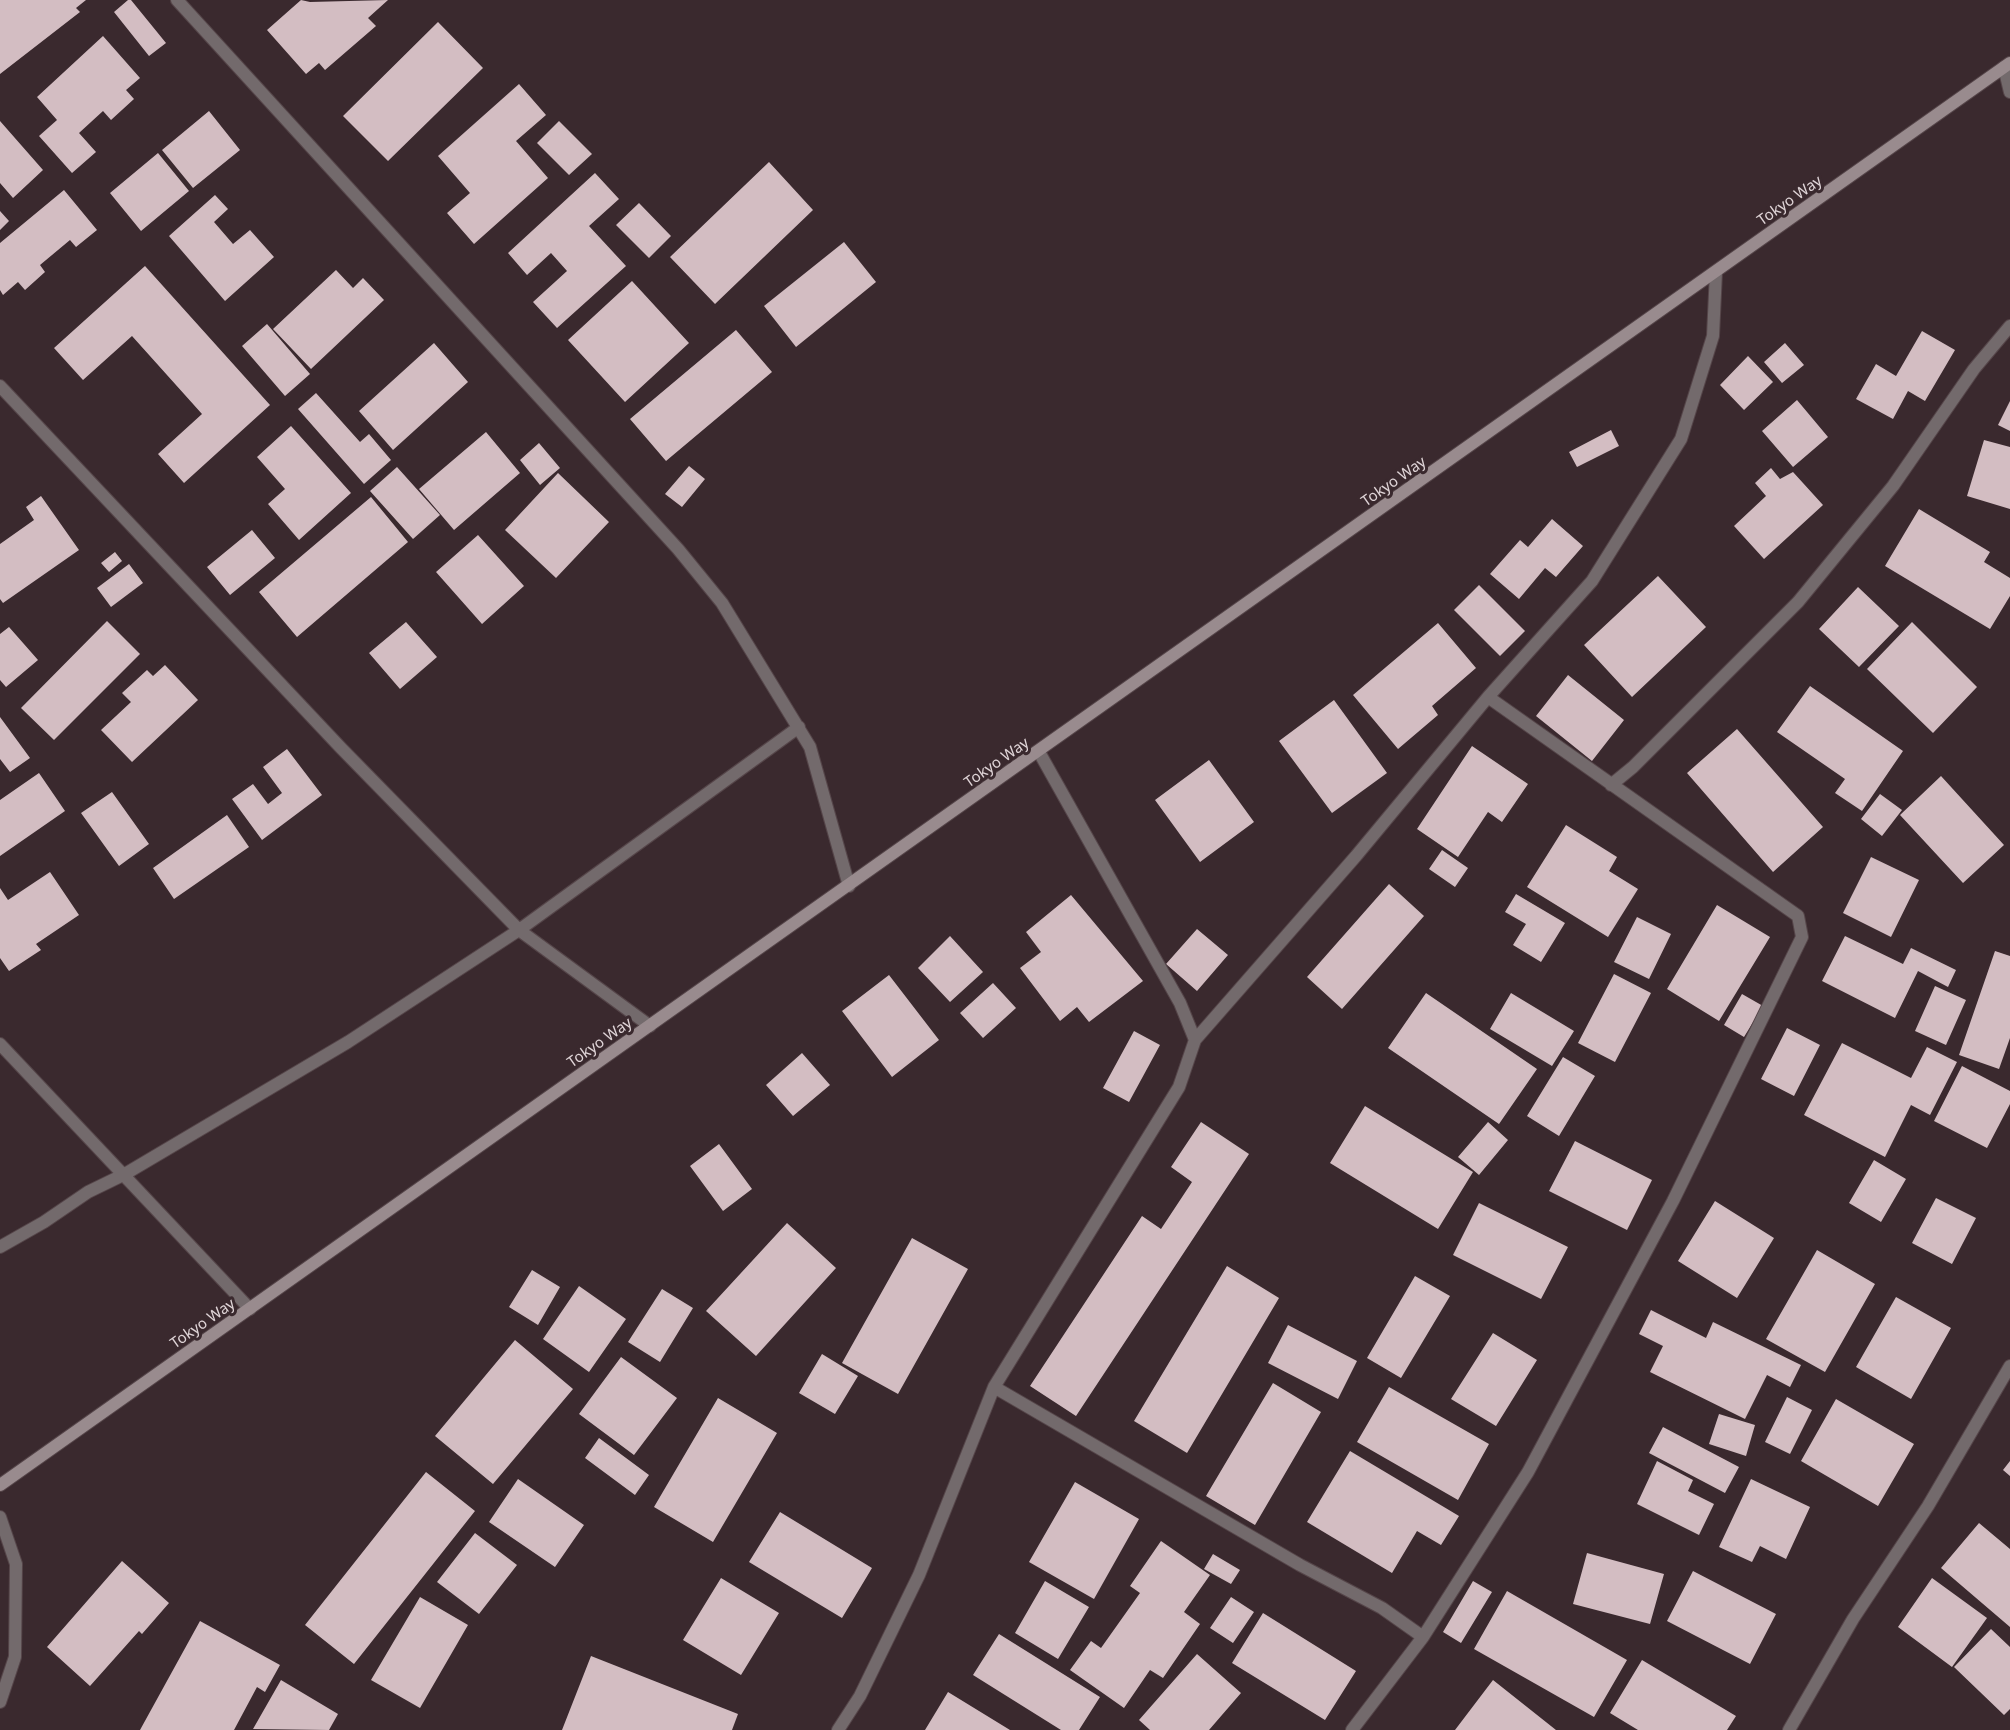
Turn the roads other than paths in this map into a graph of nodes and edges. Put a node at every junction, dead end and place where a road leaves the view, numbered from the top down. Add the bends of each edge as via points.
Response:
1 (177, 0) edge
2 (2007, 65) edge
3 (2010, 92) edge
4 (1716, 272) junction
5 (2010, 326) edge
6 (0, 386) edge
7 (1488, 697) junction
8 (799, 727) junction
9 (1039, 752) junction
10 (1611, 784) junction
11 (849, 886) junction
12 (519, 930) junction
13 (650, 1026) junction
14 (1195, 1040) junction
15 (0, 1044) edge
16 (125, 1174) junction
17 (0, 1247) edge
18 (250, 1309) junction
19 (2010, 1366) edge
20 (994, 1387) junction
21 (0, 1485) edge
22 (0, 1517) edge
23 (1423, 1637) junction
24 (0, 1702) edge
25 (838, 1730) edge
26 (1352, 1730) edge
27 (1789, 1730) edge

1 - 8 street via 678,549 722,603
2 - 3 street
2 - 4 main road, Tokyo Way
4 - 7 street via 1713,336 1681,439 1592,581
4 - 9 main road, Tokyo Way
5 - 10 street via 1974,369 1893,486 1798,602 1633,767
6 - 12 street
7 - 10 street
7 - 14 street
8 - 11 street via 821,780
8 - 12 street
9 - 11 main road, Tokyo Way
9 - 14 street via 1180,1003
10 - 23 street via 1798,916 1802,937 1673,1201 1528,1472
11 - 13 main road, Tokyo Way
12 - 13 street
12 - 16 street via 348,1042
13 - 18 main road, Tokyo Way
14 - 20 street via 1179,1086
15 - 16 street
16 - 17 street via 88,1192
16 - 18 street
18 - 21 main road, Tokyo Way
19 - 27 street
20 - 23 street via 1382,1608
20 - 25 street via 919,1575 860,1696
22 - 24 street via 16,1564 15,1657
23 - 26 street

